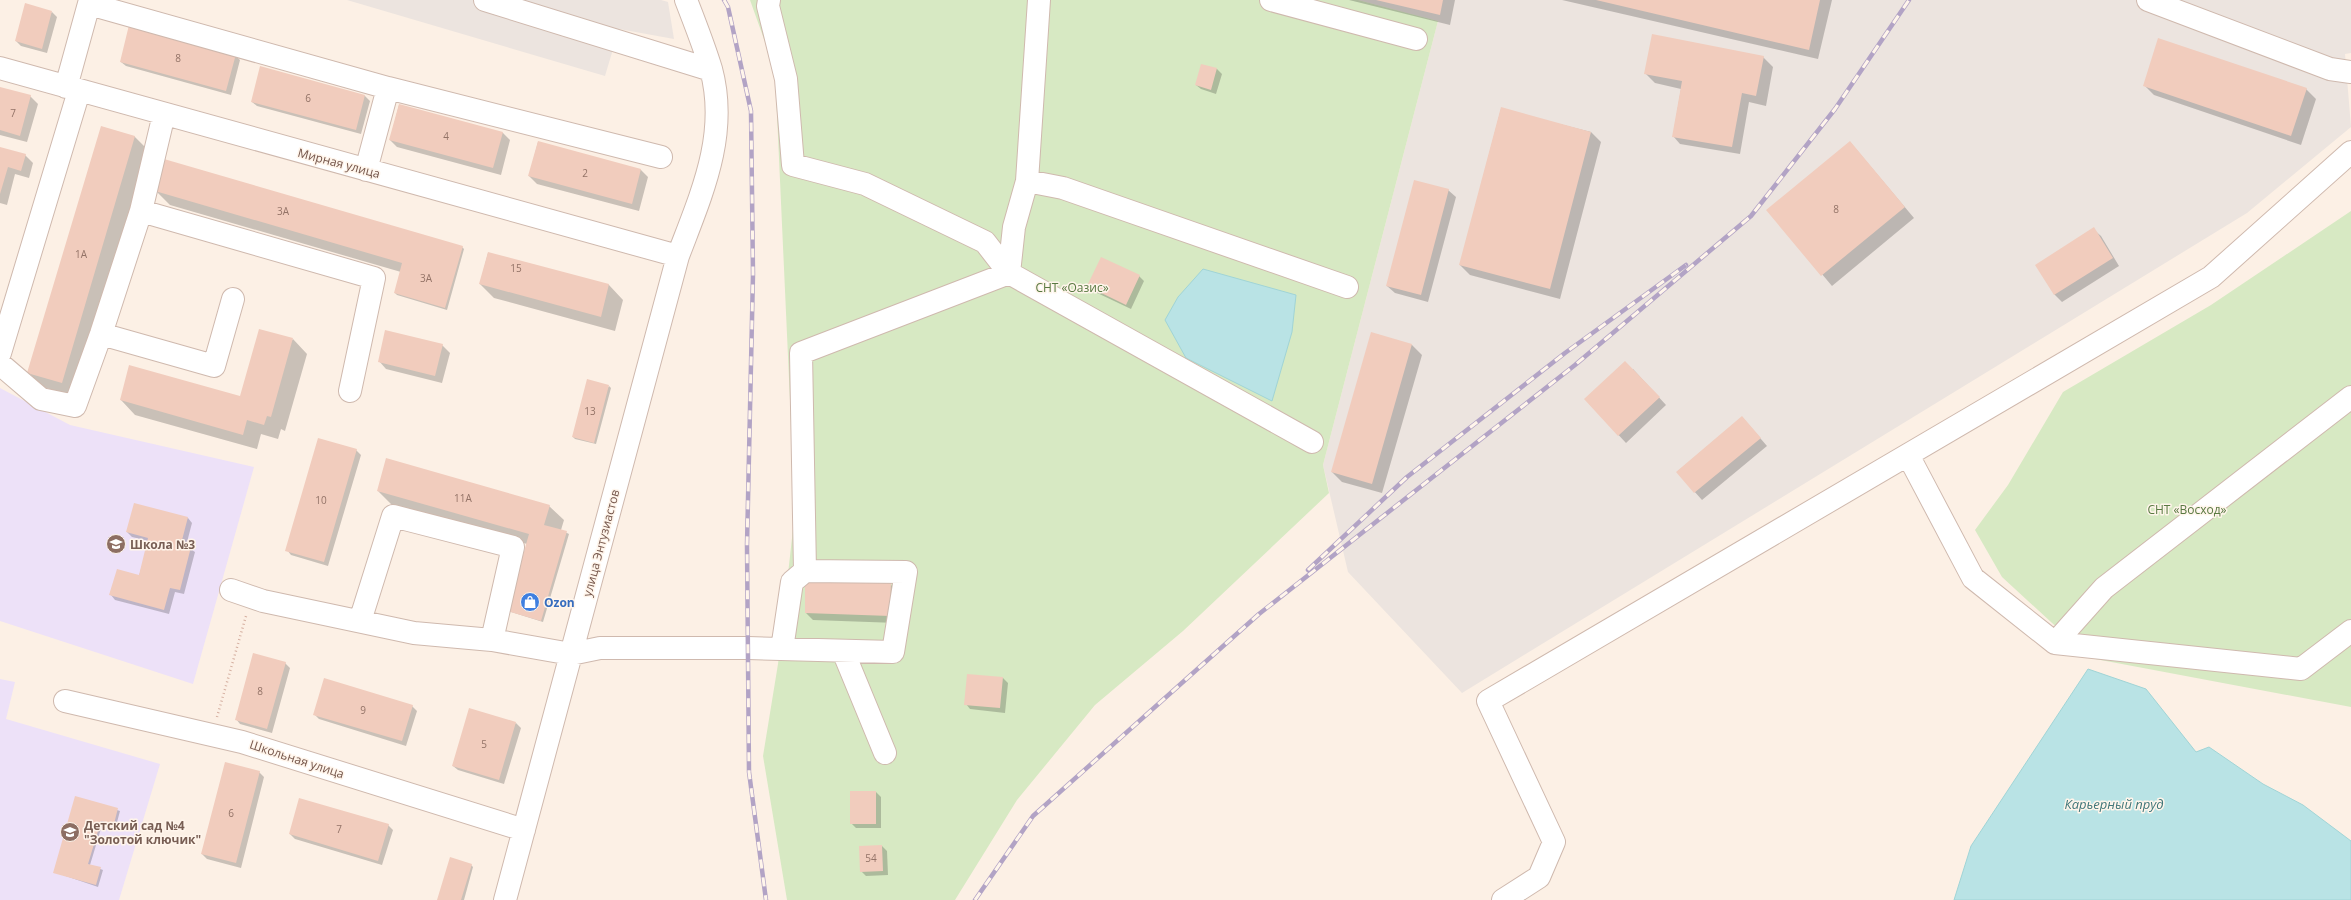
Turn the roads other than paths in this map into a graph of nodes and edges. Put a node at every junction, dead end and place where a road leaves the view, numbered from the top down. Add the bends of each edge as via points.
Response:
1 (485, 0) edge
2 (686, 0) edge
3 (769, 0) edge
4 (1040, 0) edge
5 (1271, 0) edge
6 (2148, 0) edge
7 (90, 2) edge
8 (1416, 39) dead end
9 (0, 68) edge
10 (711, 70) junction
11 (2351, 72) edge
12 (388, 88) junction
13 (72, 89) junction
14 (164, 114) junction
15 (2351, 152) edge
16 (661, 157) dead end
17 (366, 170) junction
18 (1027, 181) junction
19 (141, 211) junction
20 (678, 256) junction
21 (1009, 273) junction
22 (1347, 288) dead end
23 (233, 299) dead end
24 (102, 334) junction
25 (0, 354) edge
26 (0, 364) edge
27 (350, 391) dead end
28 (2351, 397) edge
29 (1312, 442) dead end
30 (1908, 455) junction
31 (805, 571) junction
32 (241, 594) road end
33 (360, 621) junction
34 (2351, 631) edge
35 (492, 640) junction
36 (2055, 642) junction
37 (782, 649) junction
38 (842, 651) junction
39 (571, 654) junction
40 (65, 702) dead end
41 (885, 753) dead end
42 (524, 830) junction
43 (505, 900) edge
44 (1503, 900) edge

1 - 10 street
2 - 10 street, улица Энтузиастов
3 - 21 street via 768,6 786,79 793,165 864,184 985,242
4 - 18 street
5 - 8 street
6 - 11 street via 2330,69
7 - 12 street
7 - 13 street
9 - 13 street, Мирная улица
10 - 20 street, улица Энтузиастов via 717,122 710,170
12 - 16 street
12 - 17 street
13 - 14 street, Мирная улица
13 - 25 street
14 - 17 street, Мирная улица
14 - 19 street
15 - 30 street via 2211,276
17 - 20 street, Мирная улица
18 - 21 street via 1014,227
18 - 22 street via 1063,188
19 - 24 street
19 - 27 street via 374,278
20 - 39 street, улица Энтузиастов
21 - 29 street
21 - 31 street via 801,353
23 - 24 street via 214,366
24 - 26 street via 75,406 41,399
28 - 36 street via 2104,588
30 - 36 street via 1974,578
30 - 44 street via 1488,701 1554,842 1539,877
31 - 37 street via 792,582
31 - 38 street via 906,572 893,652
32 - 33 street
33 - 35 street via 414,633
33 - 35 street via 393,516 513,548
34 - 36 street via 2301,669
35 - 39 street
37 - 38 street
37 - 39 street via 600,648
38 - 41 street
39 - 42 street, улица Энтузиастов
40 - 42 street, Школьная улица via 242,742
42 - 43 street, улица Энтузиастов

